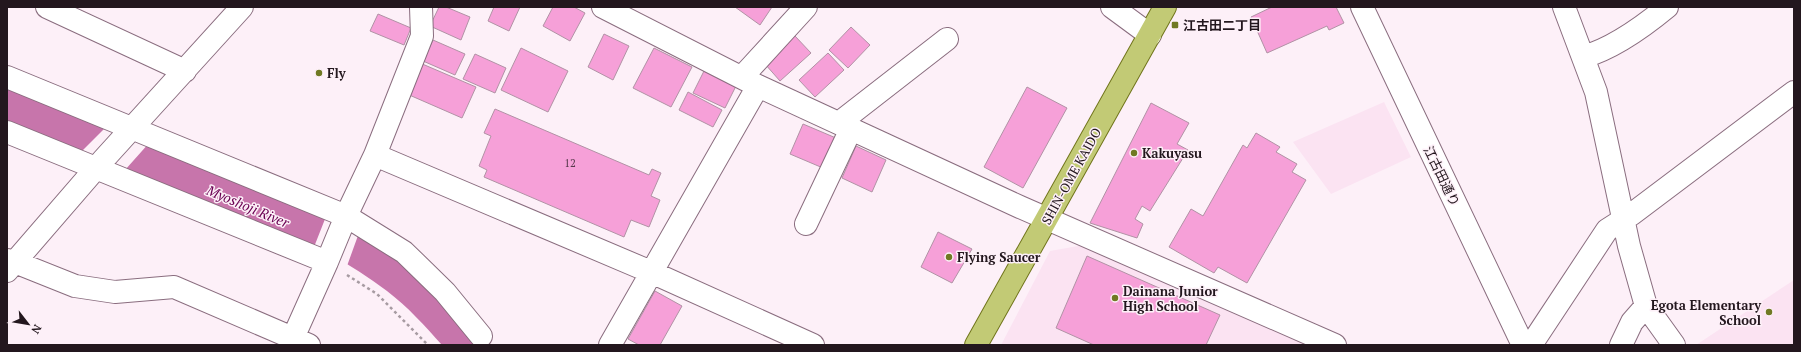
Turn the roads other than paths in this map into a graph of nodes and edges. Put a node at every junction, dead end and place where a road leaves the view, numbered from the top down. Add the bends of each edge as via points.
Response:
1 (47, 7) edge
2 (242, 7) edge
3 (421, 7) edge
4 (606, 7) edge
5 (806, 7) edge
6 (1112, 7) edge
7 (1165, 7) edge
8 (1362, 7) edge
9 (1564, 7) edge
10 (1668, 7) edge
11 (1150, 35) junction
12 (947, 39) dead end
13 (1583, 57) junction
14 (185, 71) junction
15 (7, 77) edge
16 (750, 82) junction
17 (1794, 92) edge
18 (845, 126) junction
19 (7, 132) edge
20 (129, 132) junction
21 (375, 155) junction
22 (100, 164) junction
23 (1047, 218) junction
24 (1624, 218) junction
25 (344, 220) junction
26 (806, 224) dead end
27 (328, 260) junction
28 (10, 264) edge
29 (651, 272) junction
30 (1646, 306) junction
31 (481, 336) dead end
32 (301, 341) edge
33 (610, 345) edge
34 (813, 345) edge
35 (976, 345) edge
36 (1335, 345) edge
37 (1523, 345) edge
38 (1531, 345) edge
39 (1621, 345) edge
40 (1674, 345) edge

1 - 14 street
2 - 14 street
3 - 21 street via 422,36
4 - 16 street
5 - 16 street
6 - 11 street
7 - 11 main road, SHIN-OME KAIDO
8 - 37 street, 江古田通り
9 - 13 street
10 - 13 street via 1596,54
11 - 23 main road, SHIN-OME KAIDO
12 - 18 street
13 - 24 street via 1596,92
14 - 20 street
15 - 20 street
16 - 18 street
16 - 29 street
17 - 24 street
18 - 23 street
18 - 26 street
19 - 22 street
20 - 22 street
20 - 25 street
21 - 25 street
21 - 29 street
22 - 27 street
22 - 28 street
23 - 35 main road, SHIN-OME KAIDO
23 - 36 street
24 - 30 street
24 - 38 street via 1608,230
25 - 27 street
25 - 31 street via 404,252 445,292
27 - 32 street
28 - 32 street via 75,286 115,292 174,287
29 - 33 street
29 - 34 street
30 - 39 street via 1632,322
30 - 40 street

